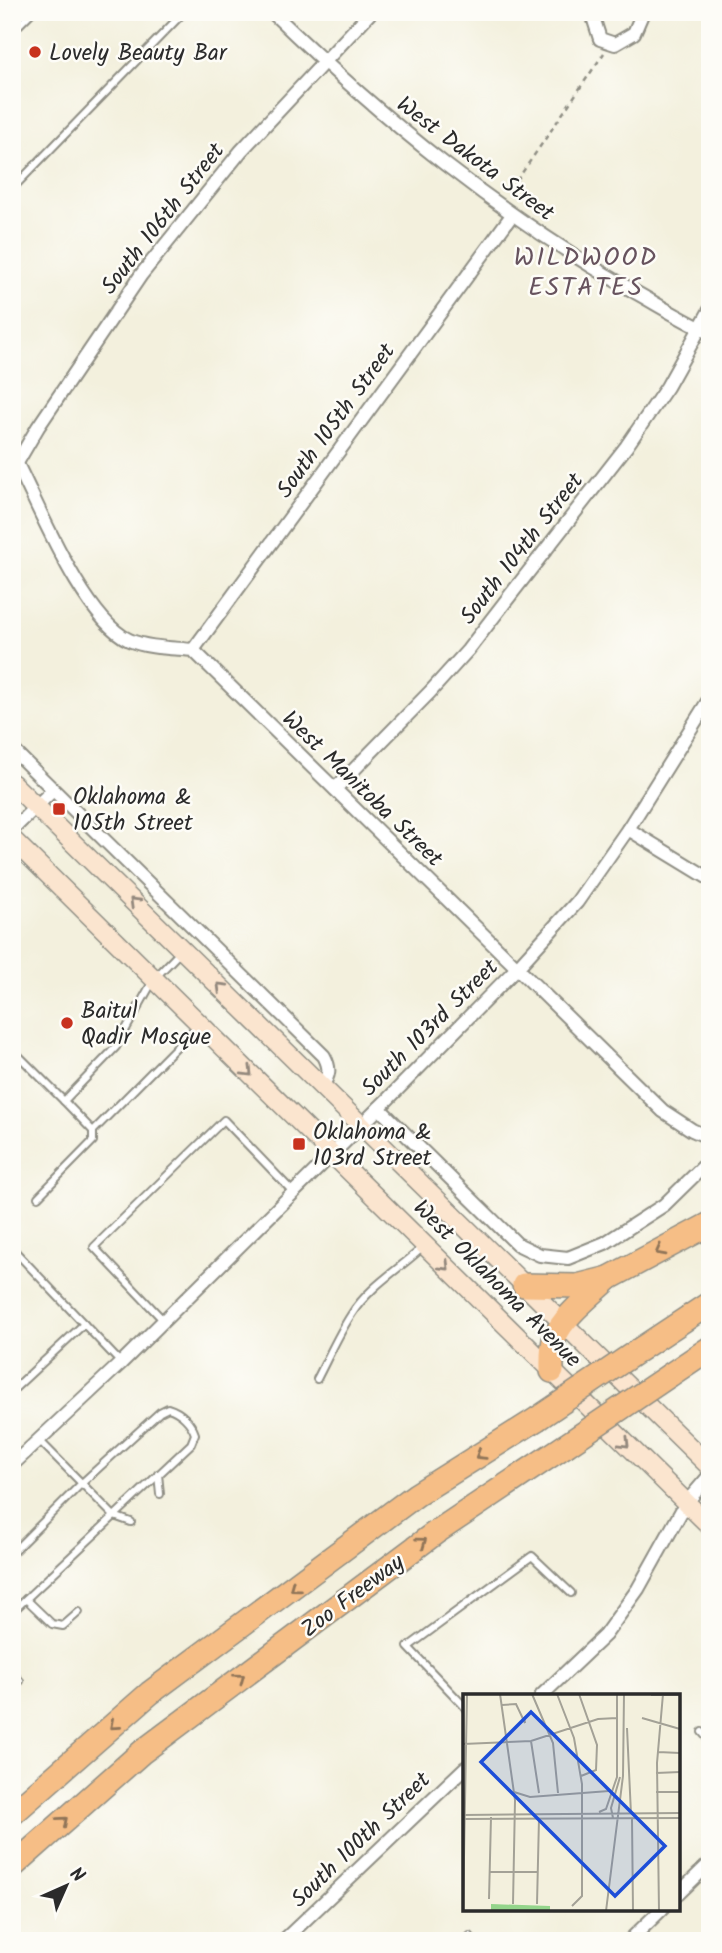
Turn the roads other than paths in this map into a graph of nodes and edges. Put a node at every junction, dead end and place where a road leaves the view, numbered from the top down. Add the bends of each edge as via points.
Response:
1 (33, 12) edge
2 (184, 12) edge
3 (272, 12) edge
4 (371, 12) edge
5 (595, 12) edge
6 (643, 12) edge
7 (12, 32) edge
8 (324, 62) junction
9 (12, 189) edge
10 (512, 215) junction
11 (710, 310) edge
12 (705, 331) edge
13 (15, 467) edge
14 (193, 650) junction
15 (710, 698) edge
16 (12, 749) edge
17 (12, 783) edge
18 (335, 789) junction
19 (53, 790) junction
20 (36, 806) junction
21 (628, 829) junction
22 (12, 830) edge
23 (12, 839) edge
24 (710, 879) edge
25 (183, 950) junction
26 (517, 968) junction
27 (154, 979) junction
28 (200, 1024) junction
29 (12, 1049) edge
30 (322, 1087) junction
31 (64, 1101) junction
32 (379, 1108) junction
33 (360, 1125) junction
34 (93, 1131) junction
35 (710, 1138) edge
36 (332, 1154) junction
37 (710, 1160) edge
38 (293, 1192) junction
39 (38, 1197) dead end
40 (710, 1224) edge
41 (425, 1246) junction
42 (12, 1248) edge
43 (609, 1278) junction
44 (524, 1285) junction
45 (710, 1303) edge
46 (164, 1321) junction
47 (84, 1324) junction
48 (563, 1324) junction
49 (710, 1348) edge
50 (121, 1363) junction
51 (552, 1371) junction
52 (317, 1379) dead end
53 (12, 1391) edge
54 (39, 1440) junction
55 (12, 1465) edge
56 (710, 1467) edge
57 (158, 1474) junction
58 (710, 1475) edge
59 (82, 1483) junction
60 (160, 1494) dead end
61 (686, 1503) junction
62 (114, 1516) junction
63 (131, 1521) dead end
64 (710, 1526) edge
65 (12, 1553) edge
66 (571, 1593) dead end
67 (26, 1599) junction
68 (12, 1612) edge
69 (79, 1612) dead end
70 (12, 1673) edge
71 (20, 1681) dead end
72 (543, 1694) edge
73 (463, 1705) edge
74 (702, 1732) dead end
75 (710, 1741) edge
76 (463, 1770) edge
77 (12, 1814) edge
78 (710, 1863) edge
79 (12, 1867) edge
80 (680, 1892) edge
81 (660, 1911) edge
82 (283, 1941) edge
83 (465, 1941) edge
84 (474, 1941) edge
85 (629, 1941) edge

1 - 7 lane
2 - 9 lane
3 - 8 street, West Dakota Street
4 - 8 street, South 106th Street
5 - 6 street via 600,40 615,44 634,33
8 - 10 street, West Dakota Street via 378,112
8 - 13 street, South 106th Street via 241,151 141,275
10 - 12 street, West Dakota Street via 597,271
10 - 14 street, South 105th Street
11 - 12 street, South 104th Street
12 - 18 street, South 104th Street via 626,447 475,640
13 - 14 street via 101,619 129,640
14 - 18 street, West Manitoba Street
15 - 21 street, South 103rd Street
16 - 19 street
17 - 20 main road, West Oklahoma Avenue
18 - 26 street, West Manitoba Street
19 - 20 street
19 - 30 street via 324,1056 330,1068
20 - 22 street
25 -> 20 main road, West Oklahoma Avenue
21 - 24 street
21 - 26 street, South 103rd Street via 577,902
23 - 27 main road, West Oklahoma Avenue
25 - 27 lane
30 -> 25 main road, West Oklahoma Avenue
26 - 32 street, South 103rd Street
26 - 35 street, West Manitoba Street via 663,1111
27 - 28 main road, West Oklahoma Avenue
27 - 31 lane via 116,1047
28 - 34 lane
28 -> 36 main road, West Oklahoma Avenue
29 - 31 lane
30 - 33 main road, West Oklahoma Avenue
31 - 34 lane
32 - 33 street, South 103rd Street
32 - 37 street, West Oklahoma Avenue via 517,1244 540,1255 568,1258 605,1243 664,1205
33 - 36 street, South 103rd Street
33 - 44 main road, West Oklahoma Avenue
34 - 39 lane via 93,1141
36 - 38 street, South 103rd Street
36 - 41 main road, West Oklahoma Avenue
38 - 46 street, South 103rd Street
38 - 46 lane via 224,1120 94,1247
40 -> 43 highway
41 -> 51 main road, West Oklahoma Avenue
41 - 52 lane via 389,1274 352,1313
42 - 47 lane
43 - 44 highway via 577,1286
43 - 48 highway
44 - 48 main road, West Oklahoma Avenue
45 -> 77 highway, Zoo Freeway, bridge via 416,1495 150,1692
46 - 50 street, South 103rd Street
47 - 50 lane
47 - 53 lane
48 - 51 highway via 555,1335
48 - 56 main road, West Oklahoma Avenue
79 -> 49 highway, Zoo Freeway, bridge via 153,1744 435,1533
50 - 54 street, South 103rd Street
51 -> 61 main road, West Oklahoma Avenue
54 - 55 street, South 103rd Street
54 - 59 lane
57 - 59 lane via 191,1444 195,1434 177,1410 160,1412
57 - 60 lane
57 - 62 lane
58 - 61 street
59 - 62 lane
59 - 65 lane
61 - 64 main road, West Oklahoma Avenue
61 - 72 street via 638,1589 605,1635
62 - 63 lane
62 - 67 lane
66 - 73 lane via 532,1556 408,1647
67 - 68 lane
67 - 69 lane via 52,1624 63,1626
70 - 71 lane
74 - 75 lane
76 - 82 street, South 100th Street
78 - 80 street
81 - 85 street
83 - 84 lane via 470,1936

